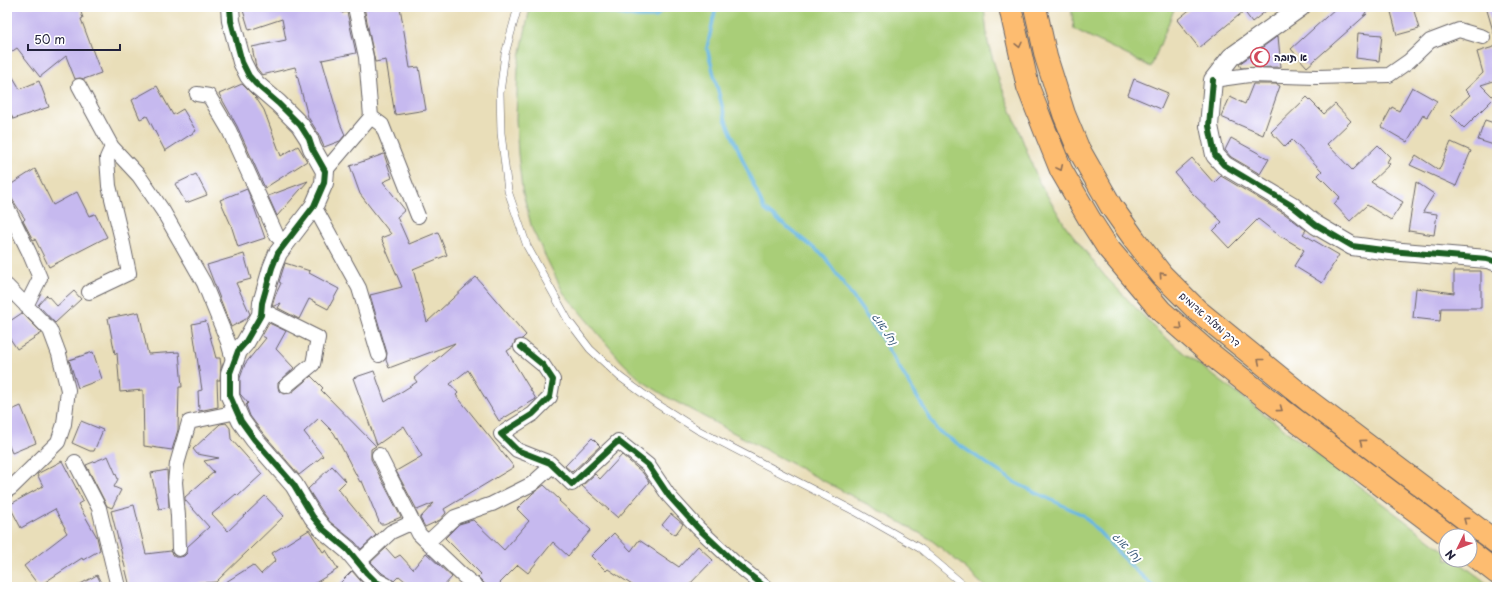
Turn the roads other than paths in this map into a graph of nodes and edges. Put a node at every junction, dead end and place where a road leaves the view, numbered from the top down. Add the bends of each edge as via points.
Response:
1 (230, 7) edge
2 (355, 7) edge
3 (518, 7) edge
4 (1010, 7) edge
5 (1035, 7) edge
6 (1301, 7) edge
7 (1483, 37) dead end
8 (1213, 80) junction
9 (79, 86) dead end
10 (197, 94) dead end
11 (371, 117) junction
12 (112, 147) junction
13 (325, 171) junction
14 (314, 206) junction
15 (7, 208) edge
16 (418, 216) dead end
17 (285, 243) junction
18 (1497, 262) edge
19 (7, 286) edge
20 (89, 292) dead end
21 (26, 306) junction
22 (262, 310) junction
23 (521, 347) dead end
24 (379, 355) dead end
25 (234, 363) junction
26 (286, 386) dead end
27 (237, 412) junction
28 (379, 455) dead end
29 (75, 462) dead end
30 (552, 466) junction
31 (7, 490) edge
32 (413, 522) junction
33 (1438, 528) edge
34 (428, 542) junction
35 (1497, 543) edge
36 (179, 549) dead end
37 (1478, 558) edge
38 (359, 562) junction
39 (1497, 572) edge
40 (118, 587) edge
41 (386, 587) edge
42 (477, 587) edge
43 (765, 587) edge
44 (966, 587) edge

1 - 13 street via 240,55 249,76 300,125
2 - 11 street via 366,57
3 - 44 lane via 505,54 500,93 501,133 508,191 527,246 568,320 590,349 620,377 698,430 858,513 921,549
4 -> 33 highway via 1028,87 1061,170 1108,248 1161,310 1208,352
35 -> 5 highway, דרך מעלה אדומים via 1310,402 1197,310 1162,276 1111,206 1078,148 1046,58
6 - 8 street via 1231,57
7 - 8 street via 1459,30 1430,41 1389,75 1249,75
8 - 18 street via 1209,126 1215,155 1224,165 1291,205 1316,225 1352,246
9 - 12 street
10 - 17 street via 209,96 229,130 277,236
11 - 13 street
11 - 16 street via 382,125
12 - 20 street via 107,158 108,186 129,273
12 - 25 street via 139,176 159,205 204,283
13 - 14 street via 324,183
14 - 17 street
14 - 24 street via 359,288
15 - 21 street via 30,252 40,278
17 - 22 street via 272,268
19 - 21 street
21 - 31 street via 50,330 68,390 64,424 58,442
22 - 25 street via 238,351
22 - 26 street via 318,338 312,364
23 - 30 street via 543,365 553,380 550,397 533,414 501,434 517,450
25 - 27 street via 230,373 230,396
27 - 36 street via 189,422 177,464 175,482
27 - 38 street via 254,439 294,485 313,517
28 - 32 street
29 - 40 street via 99,508
30 - 34 street via 532,484 492,504 455,517
30 - 43 street via 572,484 618,441 648,465 669,496 698,528
32 - 34 street via 419,534
32 - 38 street via 391,532
34 - 42 street
37 - 39 highway
38 - 41 street via 367,574

